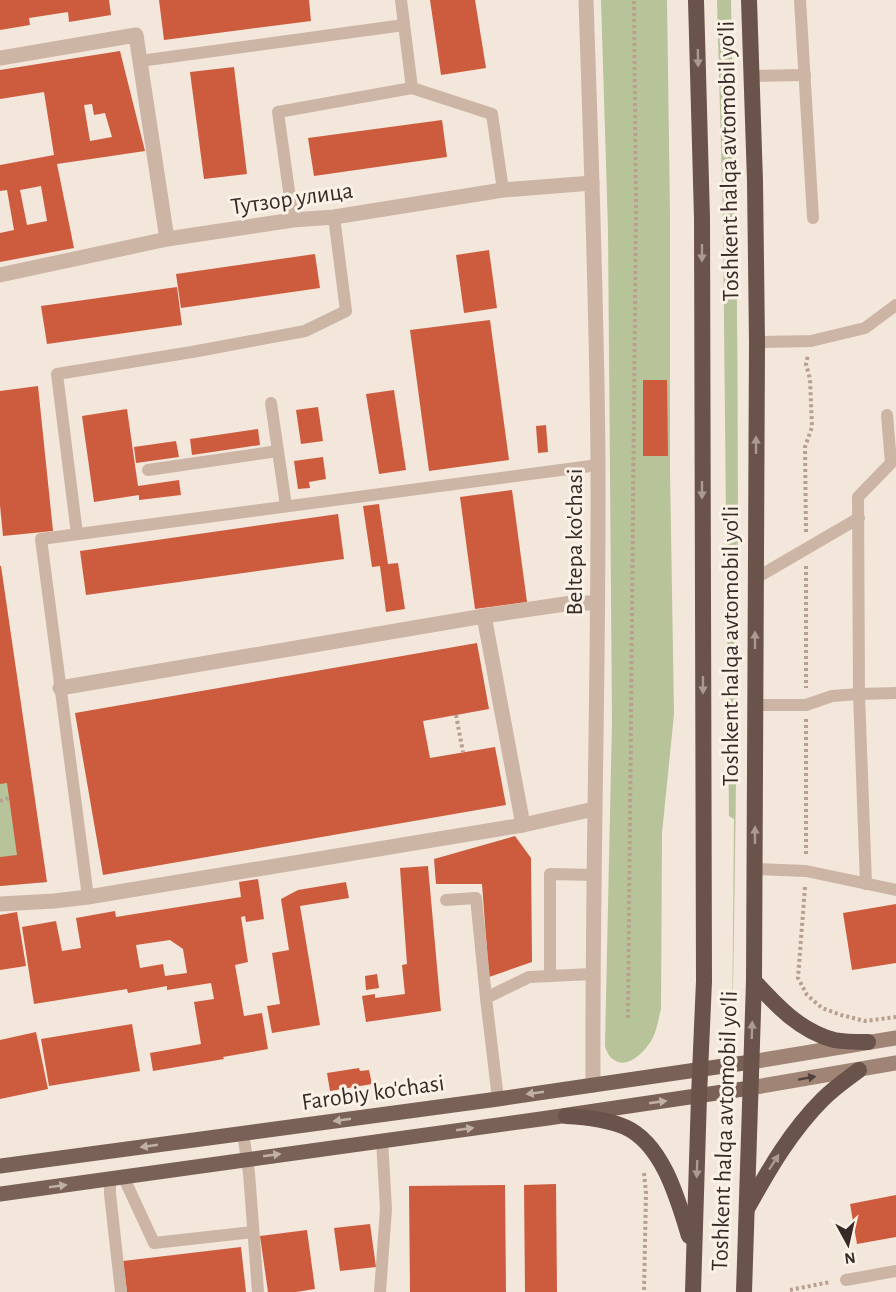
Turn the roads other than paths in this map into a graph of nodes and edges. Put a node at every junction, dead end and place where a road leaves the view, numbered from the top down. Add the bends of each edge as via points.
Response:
1 (401, 0) edge
2 (586, 0) edge
3 (696, 0) edge
4 (749, 0) edge
5 (800, 0) edge
6 (404, 25) junction
7 (0, 58) edge
8 (140, 61) junction
9 (805, 75) junction
10 (753, 76) junction
11 (412, 88) junction
12 (592, 183) junction
13 (503, 189) junction
14 (334, 217) junction
15 (813, 218) dead end
16 (293, 220) junction
17 (167, 239) junction
18 (0, 275) edge
19 (896, 305) edge
20 (757, 342) junction
21 (271, 403) dead end
22 (887, 415) dead end
23 (278, 451) junction
24 (598, 465) junction
25 (148, 470) dead end
26 (286, 506) junction
27 (859, 518) junction
28 (77, 534) junction
29 (756, 578) junction
30 (597, 603) junction
31 (484, 616) junction
32 (60, 688) junction
33 (896, 693) edge
34 (859, 694) junction
35 (755, 705) junction
36 (594, 809) junction
37 (523, 825) junction
38 (754, 868) junction
39 (593, 875) junction
40 (866, 884) junction
41 (896, 890) edge
42 (88, 897) junction
43 (446, 900) dead end
44 (0, 904) edge
45 (592, 974) junction
46 (550, 976) junction
47 (754, 981) junction
48 (486, 998) junction
49 (896, 1038) edge
50 (868, 1042) junction
51 (751, 1062) junction
52 (894, 1064) edge
53 (700, 1068) junction
54 (860, 1070) junction
55 (593, 1085) junction
56 (750, 1088) junction
57 (699, 1096) junction
58 (498, 1099) junction
59 (566, 1116) junction
60 (243, 1133) junction
61 (382, 1140) junction
62 (246, 1159) junction
63 (0, 1166) edge
64 (116, 1177) junction
65 (0, 1194) edge
66 (746, 1213) junction
67 (253, 1232) junction
68 (694, 1251) junction
69 (896, 1271) edge
70 (846, 1280) road end
71 (122, 1292) edge
72 (258, 1292) edge
73 (380, 1292) edge
74 (693, 1292) edge
75 (744, 1292) edge

1 - 6 lane
2 - 12 street, Beltepa ko'chasi
3 -> 53 highway, Toshkent halqa avtomobil yo'li via 702,218 704,981
4 - 10 highway, Toshkent halqa avtomobil yo'li
5 - 9 lane
6 - 8 lane
6 - 11 lane
7 - 8 street via 136,35
8 - 17 street
9 - 10 lane
9 - 15 lane
10 - 20 highway, Toshkent halqa avtomobil yo'li
11 - 13 lane via 492,114
11 - 16 lane via 278,112
12 - 13 street, Тутзор улица
12 - 24 street, Beltepa ko'chasi
13 - 14 street, Тутзор улица
14 - 16 street, Тутзор улица
14 - 28 lane via 346,311 305,331 57,374
16 - 17 street, Тутзор улица
17 - 18 street, Тутзор улица
19 - 20 lane via 866,328 811,341
29 -> 20 highway, Toshkent halqa avtomobil yo'li
21 - 23 lane
22 - 27 lane via 891,463 858,497
23 - 25 lane
23 - 26 lane
24 - 26 lane
24 - 30 street, Beltepa ko'chasi
26 - 28 lane
27 - 29 lane
27 - 34 lane
28 - 32 lane via 41,539
35 -> 29 highway, Toshkent halqa avtomobil yo'li
30 - 31 street
30 - 36 street, Beltepa ko'chasi
31 - 32 street
31 - 37 street
32 - 42 lane
33 - 34 lane
34 - 35 lane via 832,696 806,705
34 - 40 lane
38 -> 35 highway, Toshkent halqa avtomobil yo'li
36 - 37 street
36 - 39 street, Beltepa ko'chasi
37 - 42 street
38 - 40 lane via 807,871
38 - 47 highway, Toshkent halqa avtomobil yo'li
39 - 45 street, Beltepa ko'chasi
39 - 46 lane via 550,874
40 - 41 lane
42 - 44 street
43 - 48 lane via 476,898
45 - 46 lane
45 - 55 street, Beltepa ko'chasi
46 - 48 lane via 529,976
47 - 50 highway via 783,1011 809,1030 836,1040
51 -> 47 highway, Toshkent halqa avtomobil yo'li
48 - 58 lane
49 - 50 main road
50 - 51 main road
51 - 53 main road, Farobiy ko'chasi
51 - 56 highway, Toshkent halqa avtomobil yo'li
52 - 54 main road
53 - 55 main road, Farobiy ko'chasi
53 - 57 highway, Toshkent halqa avtomobil yo'li
56 -> 54 main road
66 -> 54 highway via 795,1130 824,1098
55 -> 58 main road, Farobiy ko'chasi
56 - 57 main road, Farobiy ko'chasi
56 - 66 highway, Toshkent halqa avtomobil yo'li
59 -> 57 main road, Farobiy ko'chasi
57 -> 68 highway, Toshkent halqa avtomobil yo'li
58 -> 60 main road, Farobiy ko'chasi
61 -> 59 main road, Farobiy ko'chasi
59 - 68 highway via 612,1122 642,1139 666,1170
60 - 62 lane
60 -> 63 main road, Farobiy ko'chasi
62 -> 61 main road, Farobiy ko'chasi
61 - 73 lane via 386,1209
62 - 64 main road, Farobiy ko'chasi
62 - 67 lane
65 -> 64 main road, Farobiy ko'chasi
64 - 67 lane via 154,1243
64 - 71 lane via 110,1194
66 - 75 highway, Toshkent halqa avtomobil yo'li
67 - 72 lane
68 - 74 highway, Toshkent halqa avtomobil yo'li
69 - 70 lane

